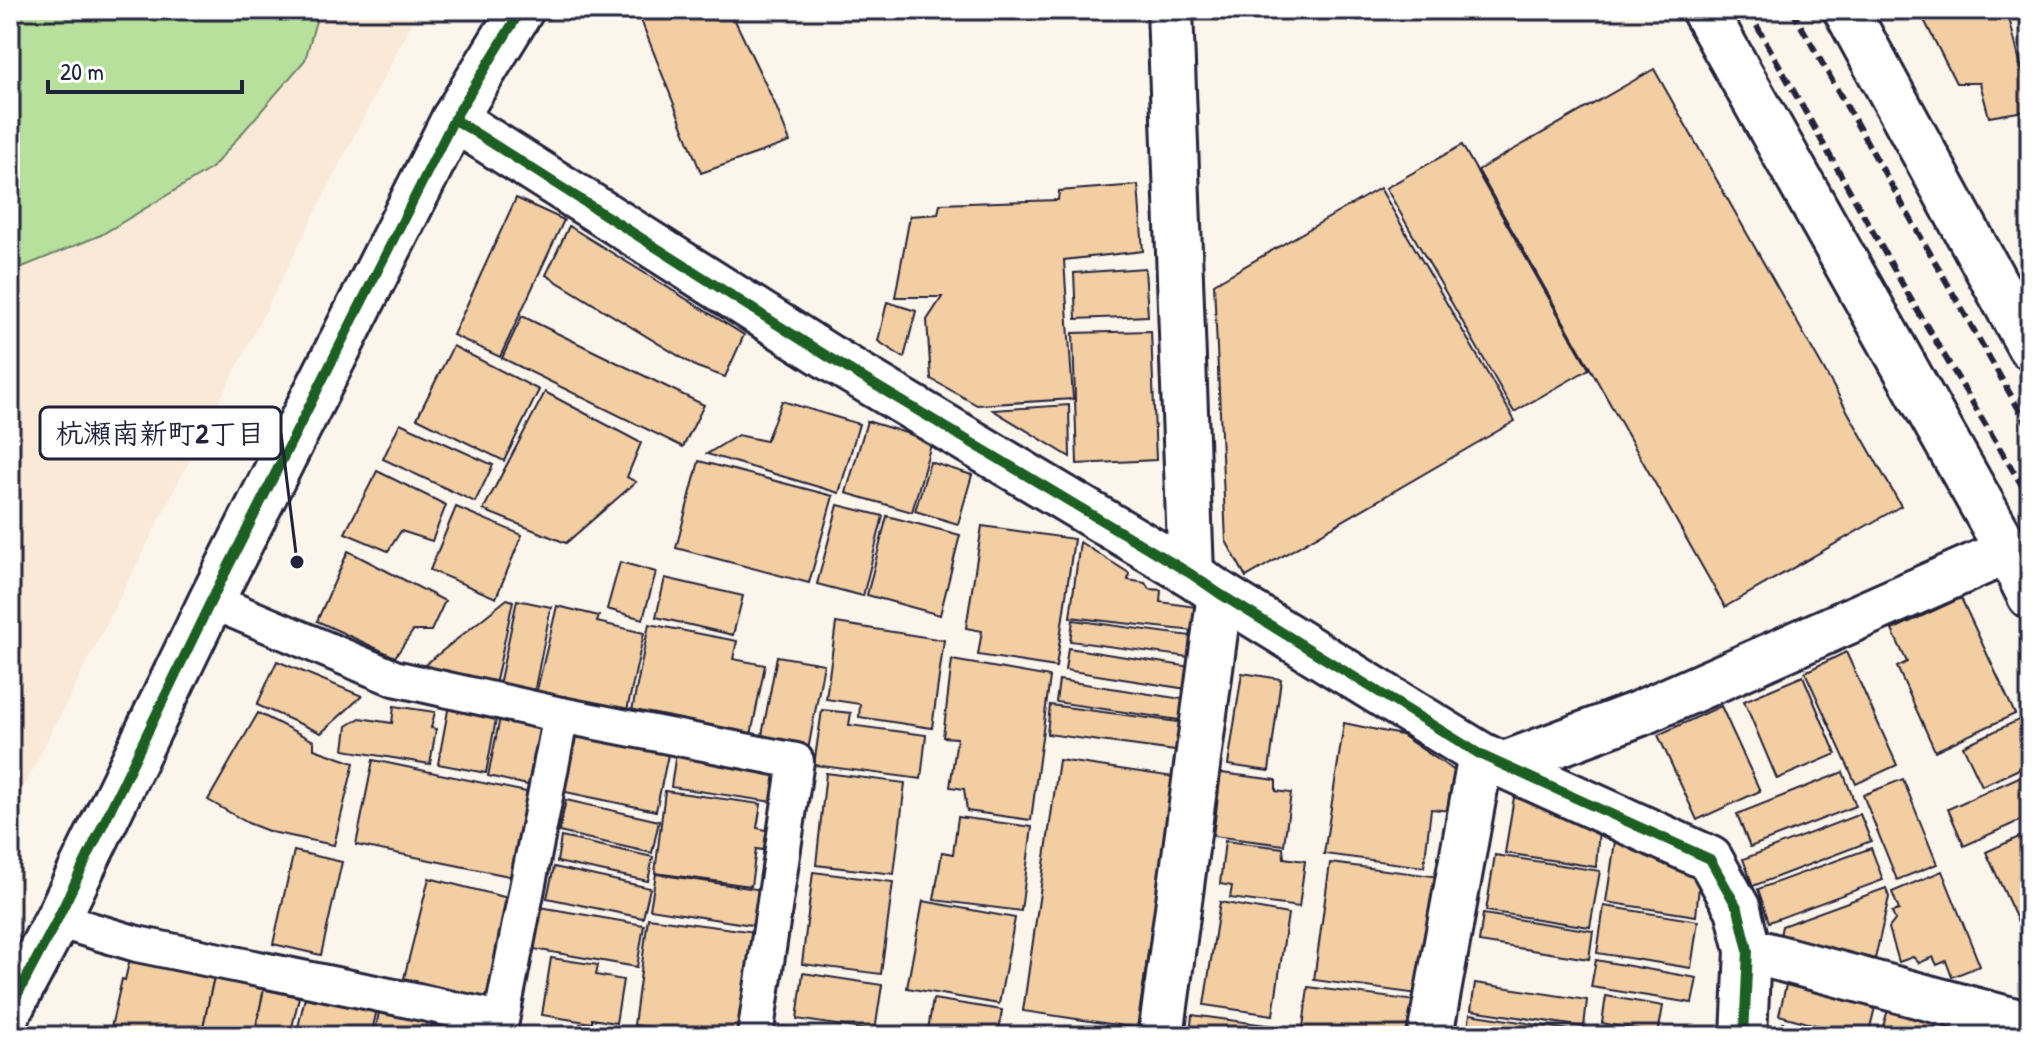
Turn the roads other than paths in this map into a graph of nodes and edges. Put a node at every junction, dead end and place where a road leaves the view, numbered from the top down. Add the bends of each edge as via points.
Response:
1 (521, 10) edge
2 (1170, 10) edge
3 (1704, 10) edge
4 (1846, 10) edge
5 (454, 119) junction
6 (2030, 347) edge
7 (2008, 551) junction
8 (1206, 584) junction
9 (2030, 596) edge
10 (211, 601) junction
11 (561, 715) junction
12 (1492, 760) junction
13 (57, 920) junction
14 (1748, 950) junction
15 (10, 1009) edge
16 (2030, 1025) edge
17 (499, 1028) edge
18 (755, 1036) edge
19 (1161, 1036) edge
20 (1430, 1036) edge
21 (1744, 1036) edge

1 - 5 street
2 - 8 street
3 - 7 street
4 - 6 street
5 - 8 street via 830,358
5 - 10 street
7 - 9 street
7 - 12 street via 1638,714
8 - 12 street
8 - 19 street
10 - 11 lane via 394,678
10 - 13 street
11 - 17 lane
11 - 18 lane via 796,761
12 - 14 street via 1710,859 1738,909
12 - 20 street
13 - 15 street
13 - 17 lane via 137,944
14 - 16 street
14 - 21 street

